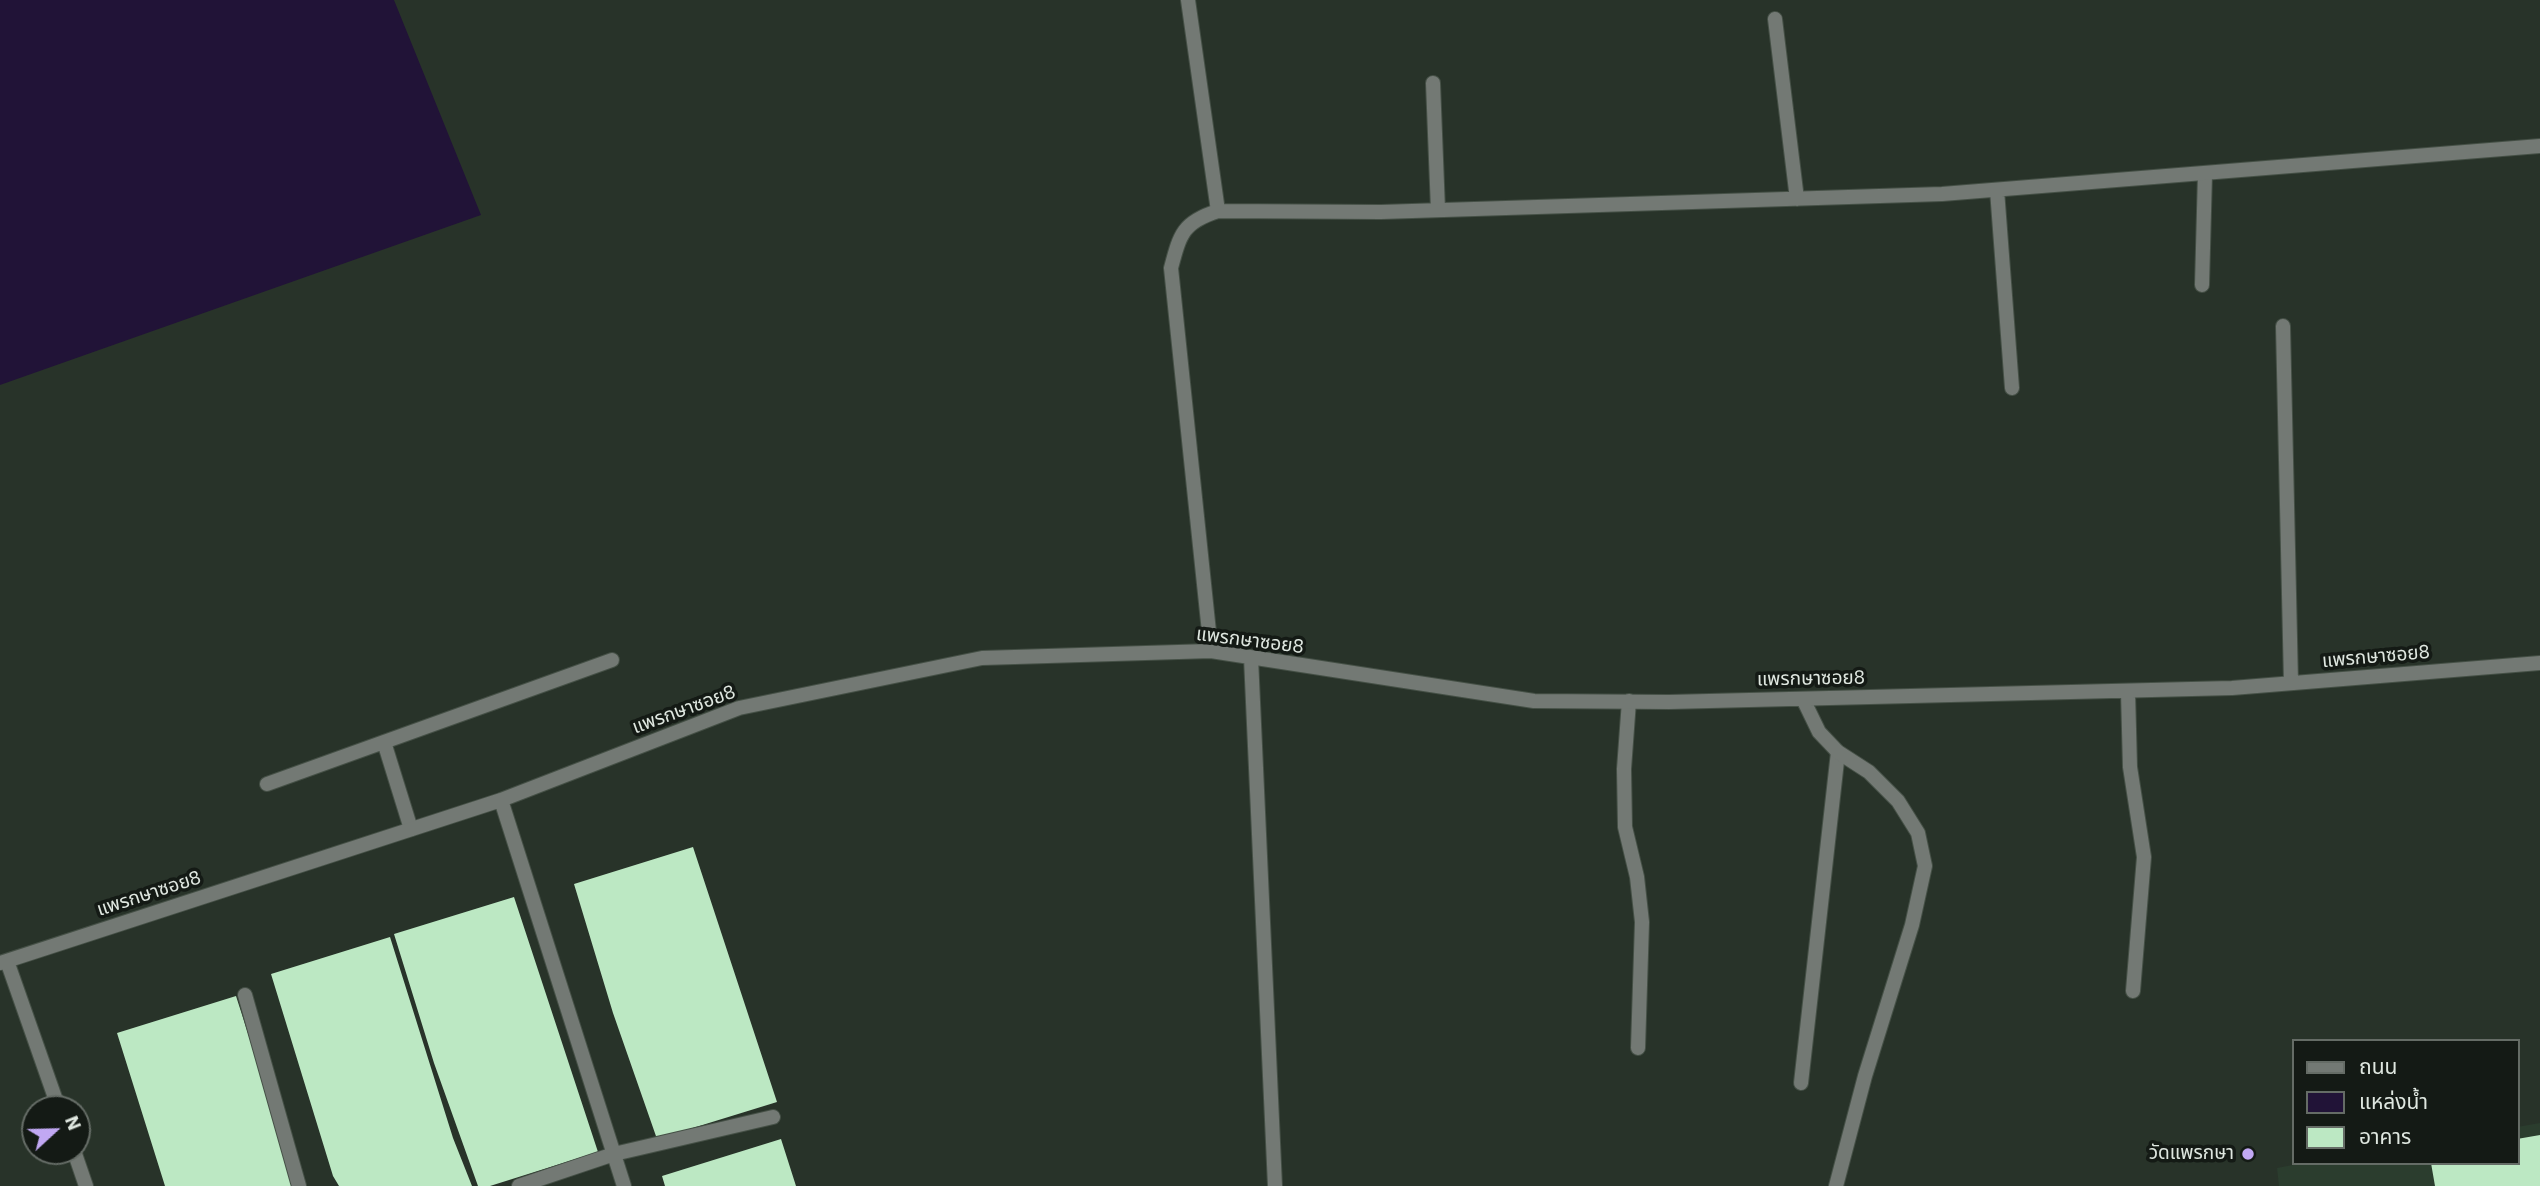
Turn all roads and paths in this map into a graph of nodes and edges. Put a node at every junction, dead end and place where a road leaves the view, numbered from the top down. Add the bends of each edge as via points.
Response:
1 (1188, 0) edge
2 (1775, 19) dead end
3 (1433, 83) dead end
4 (2540, 146) edge
5 (2205, 174) junction
6 (1997, 190) junction
7 (1797, 199) junction
8 (1438, 210) junction
9 (1218, 211) junction
10 (2202, 285) dead end
11 (2283, 326) dead end
12 (2011, 388) dead end
13 (1211, 651) junction
14 (1251, 658) junction
15 (612, 660) dead end
16 (2540, 663) edge
17 (2291, 684) junction
18 (2128, 692) junction
19 (1803, 699) junction
20 (1629, 701) junction
21 (384, 742) junction
22 (1838, 752) junction
23 (267, 784) dead end
24 (501, 800) junction
25 (411, 829) junction
26 (3, 962) edge
27 (2133, 991) dead end
28 (245, 995) dead end
29 (1639, 1048) dead end
30 (1801, 1083) dead end
31 (54, 1095) edge
32 (773, 1116) dead end
33 (614, 1154) junction
34 (79, 1165) edge
35 (86, 1186) edge
36 (299, 1186) edge
37 (519, 1186) edge
38 (624, 1186) edge
39 (1275, 1186) edge
40 (1836, 1186) edge

1 - 9 street
2 - 7 street
3 - 8 street
4 - 5 street
5 - 6 street
5 - 10 street
6 - 7 street
6 - 12 street
7 - 8 street
8 - 9 street
9 - 13 street via 1190,222 1171,268
11 - 17 street
13 - 14 street, แพรกษาซอย8
13 - 24 street, แพรกษาซอย8 via 982,658 739,708
14 - 20 street, แพรกษาซอย8 via 1534,701
14 - 39 street
15 - 21 street
16 - 17 street, แพรกษาซอย8
17 - 18 street, แพรกษาซอย8
18 - 19 street, แพรกษาซอย8
18 - 27 street via 2130,767 2144,857
19 - 20 street, แพรกษาซอย8
19 - 22 street via 1819,732
20 - 29 street via 1625,827 1642,922
21 - 23 street
21 - 25 street
22 - 30 street
22 - 40 street via 1869,772 1898,801 1918,833 1925,866 1913,925
24 - 25 street, แพรกษาซอย8
24 - 33 street
25 - 26 street, แพรกษาซอย8
26 - 31 street
28 - 36 street
32 - 33 street
33 - 37 street
33 - 38 street
34 - 35 street

